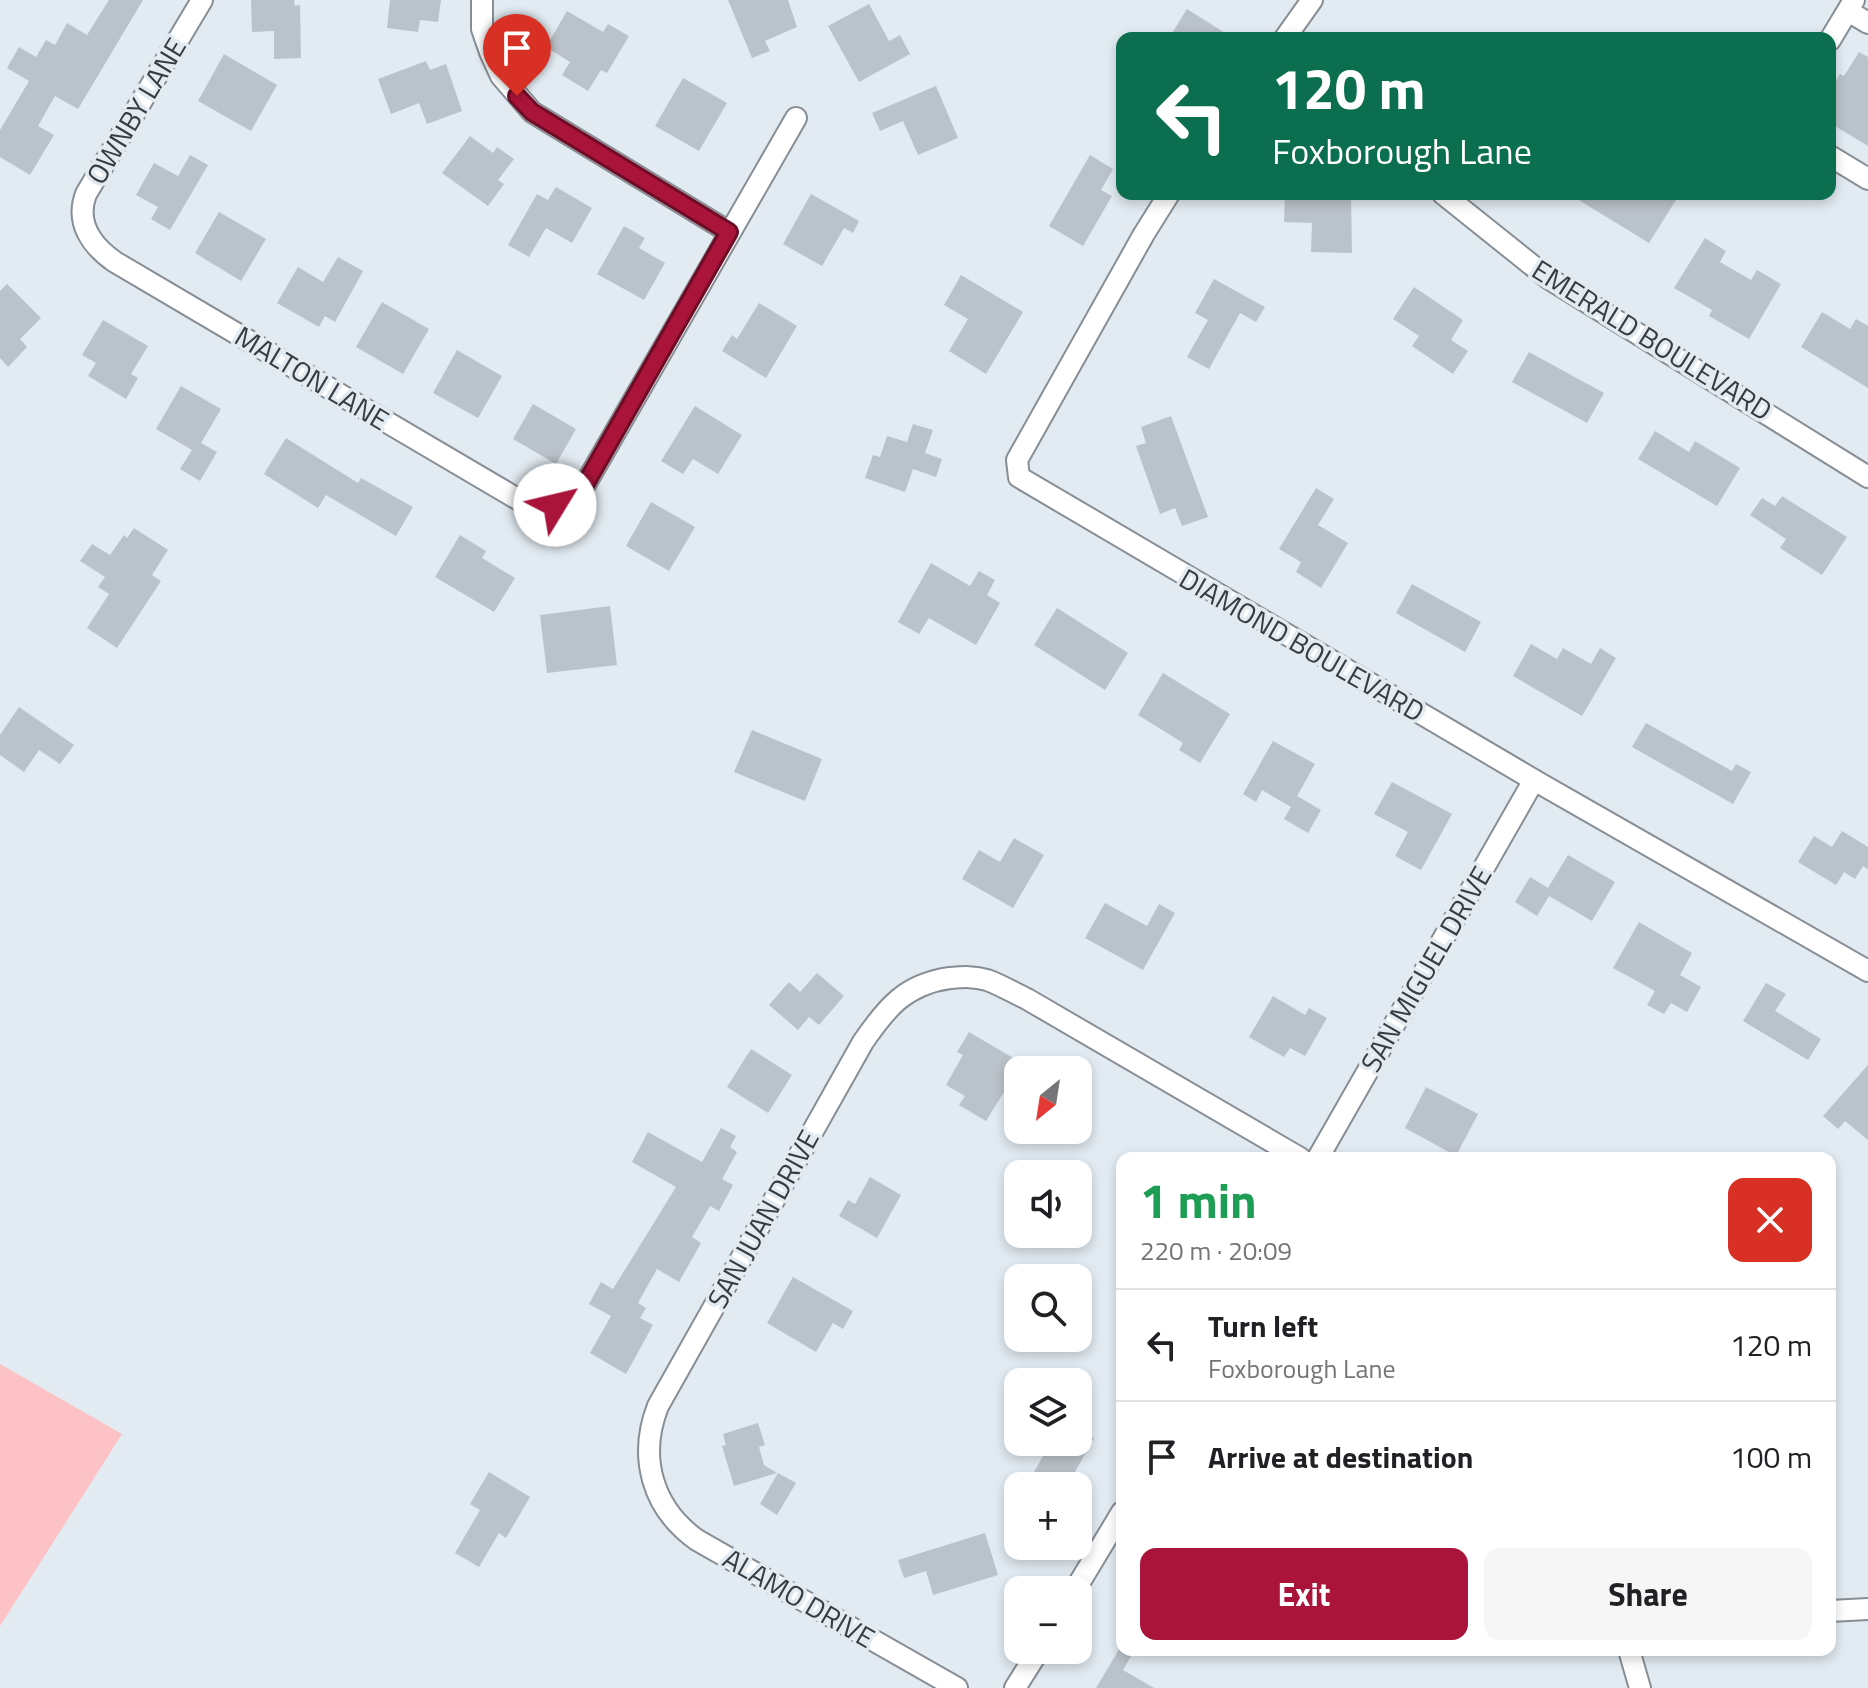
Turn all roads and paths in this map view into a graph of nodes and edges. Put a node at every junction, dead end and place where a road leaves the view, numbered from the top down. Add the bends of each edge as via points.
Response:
1 (202, 0) edge
2 (482, 0) edge
3 (1312, 0) edge
4 (1851, 6) edge
5 (1868, 23) edge
6 (1289, 32) edge
7 (1835, 32) edge
8 (796, 118) dead end
9 (1836, 160) edge
10 (1868, 179) edge
11 (1165, 200) edge
12 (1450, 200) edge
13 (84, 226) joint
14 (729, 232) junction
15 (1868, 477) edge
16 (1534, 780) junction
17 (1868, 971) edge
18 (1290, 1152) edge
19 (1321, 1152) edge
20 (657, 1491) joint
21 (1116, 1522) edge
22 (1083, 1576) edge
23 (1868, 1609) edge
24 (1836, 1611) edge
25 (1636, 1656) edge
26 (1030, 1664) edge
27 (957, 1688) edge
28 (1015, 1688) edge
29 (1640, 1688) edge

1 - 13 street, OWNBY LANE via 86,194
2 - 14 street via 482,29 490,52 501,76 532,112
3 - 6 street
4 - 5 street
4 - 7 street
8 - 14 street
9 - 10 street
11 - 16 street, DIAMOND BOULEVARD via 1017,460 1019,477
12 - 15 street, EMERALD BOULEVARD via 1548,278
13 - 14 street, MALTON LANE via 105,255 521,501 539,505 571,500 586,483
16 - 17 street, DIAMOND BOULEVARD
16 - 19 street, SAN MIGUEL DRIVE
18 - 20 street, SAN JUAN DRIVE via 988,981 968,976 918,986 881,1016 863,1042 658,1406 647,1447
20 - 27 street, ALAMO DRIVE via 679,1528 697,1540
21 - 22 street
23 - 24 street
25 - 29 street
26 - 28 street

